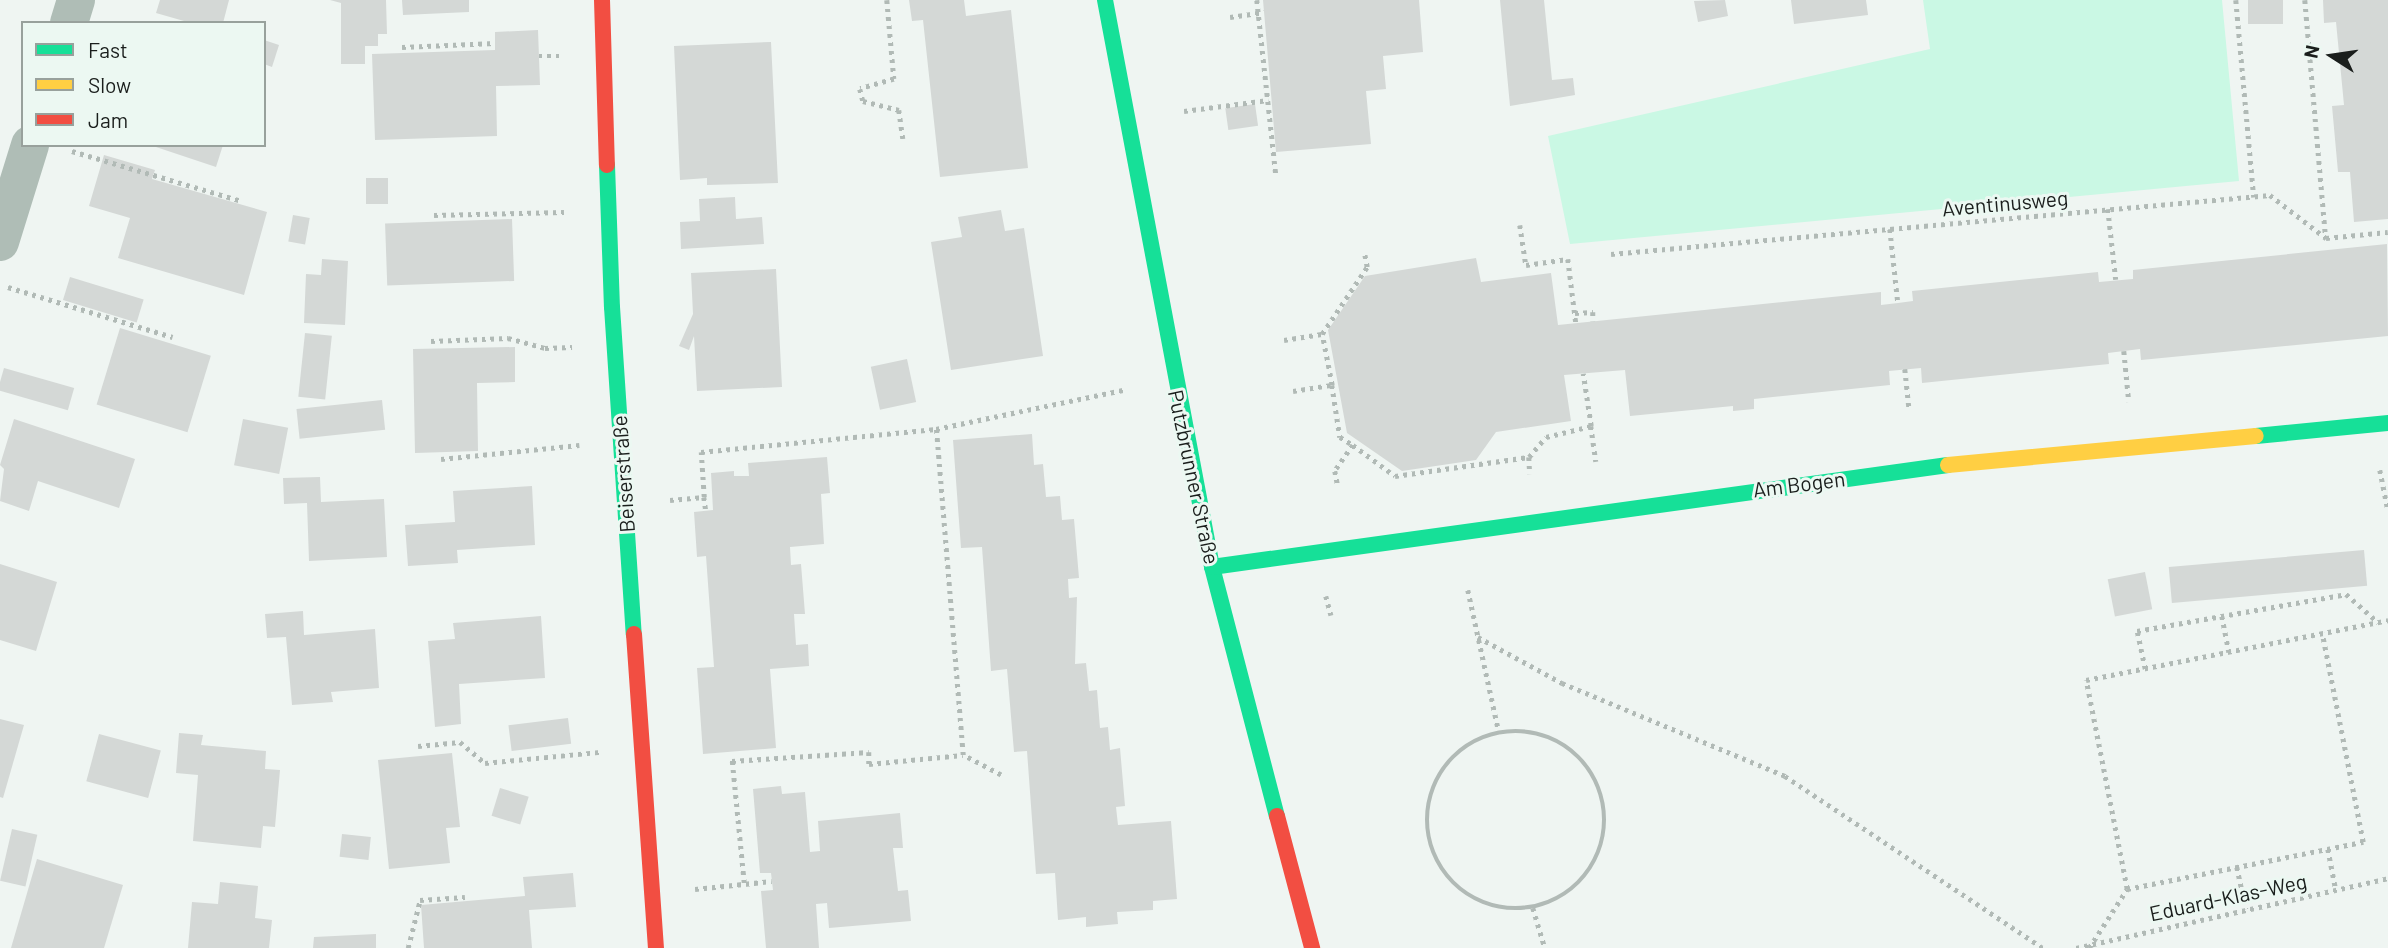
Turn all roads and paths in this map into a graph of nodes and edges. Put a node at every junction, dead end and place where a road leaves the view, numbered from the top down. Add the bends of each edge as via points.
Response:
1 (76, 0) edge
2 (602, 0) edge
3 (887, 0) edge
4 (1105, 0) edge
5 (1258, 0) edge
6 (2236, 0) edge
7 (2305, 0) edge
8 (1261, 13) junction
9 (1230, 17) dead end
10 (69, 21) edge
11 (495, 43) dead end
12 (402, 47) dead end
13 (1268, 100) junction
14 (1184, 111) dead end
15 (903, 139) dead end
16 (29, 147) edge
17 (68, 149) dead end
18 (1276, 176) dead end
19 (2254, 197) junction
20 (239, 200) dead end
21 (2108, 209) junction
22 (573, 212) dead end
23 (434, 215) dead end
24 (1520, 225) dead end
25 (1890, 229) junction
26 (2388, 232) edge
27 (2326, 238) junction
28 (0, 242) edge
29 (1364, 252) dead end
30 (1611, 254) dead end
31 (2116, 280) dead end
32 (0, 284) edge
33 (1898, 303) dead end
34 (1575, 313) junction
35 (1593, 321) dead end
36 (1576, 323) dead end
37 (1322, 334) junction
38 (173, 337) dead end
39 (1284, 340) dead end
40 (431, 341) dead end
41 (545, 348) dead end
42 (1905, 369) dead end
43 (1583, 374) dead end
44 (1332, 385) junction
45 (1123, 390) dead end
46 (1293, 391) dead end
47 (1909, 408) dead end
48 (2388, 423) edge
49 (1591, 426) junction
50 (936, 429) junction
51 (582, 444) dead end
52 (1353, 445) junction
53 (1529, 457) junction
54 (441, 459) dead end
55 (1596, 462) dead end
56 (1530, 474) dead end
57 (2383, 486) dead end
58 (1338, 487) dead end
59 (704, 497) junction
60 (680, 499) dead end
61 (2388, 510) edge
62 (706, 511) dead end
63 (1212, 567) junction
64 (1468, 590) dead end
65 (2222, 616) junction
66 (2388, 620) edge
67 (2378, 622) junction
68 (2322, 633) junction
69 (1478, 637) junction
70 (2230, 652) junction
71 (2145, 668) junction
72 (1499, 732) junction
73 (418, 746) dead end
74 (964, 755) junction
75 (561, 756) dead end
76 (1001, 775) dead end
77 (2328, 849) junction
78 (2237, 867) junction
79 (2388, 878) edge
80 (772, 881) dead end
81 (744, 883) junction
82 (704, 888) dead end
83 (2127, 889) junction
84 (2336, 890) junction
85 (465, 897) dead end
86 (1533, 908) junction
87 (2246, 909) junction
88 (2089, 946) edge
89 (408, 948) edge
90 (656, 948) edge
91 (1312, 948) edge
92 (1545, 948) edge
93 (2043, 948) edge
94 (2076, 948) edge

1 - 10 street
2 - 90 street, Beiserstraße via 612,307
3 - 15 path via 894,79 860,89 863,101 899,110
4 - 63 street, Putzbrunner Straße
5 - 8 path
6 - 19 path
7 - 27 path
8 - 9 path
8 - 13 path
11 - 12 path
13 - 14 path
13 - 18 path
16 - 28 street
17 - 20 path
19 - 21 path, Aventinusweg
19 - 27 path, Aventinusweg via 2270,195
21 - 25 path, Aventinusweg
21 - 31 path
22 - 23 path
24 - 34 path via 1526,265 1568,259
25 - 30 path, Aventinusweg
25 - 33 path
26 - 27 path
29 - 37 path via 1367,267
32 - 38 path
34 - 35 path via 1593,312
34 - 36 path
37 - 39 path
37 - 44 path
40 - 41 path via 508,338
42 - 47 path
43 - 49 path
44 - 46 path
44 - 52 path via 1340,437
45 - 50 path
48 - 63 street, Am Bogen via 1931,467
49 - 53 path via 1546,437
49 - 55 path
50 - 59 path via 701,452
50 - 74 path
51 - 54 path
52 - 53 path via 1395,476
52 - 58 path via 1335,471
53 - 56 path
57 - 61 path
59 - 60 path
59 - 62 path
63 - 91 street, Putzbrunner Straße
64 - 69 path
65 - 67 path via 2346,594
65 - 70 path
65 - 71 path via 2137,631
66 - 67 path
67 - 68 path
68 - 70 path
68 - 77 path via 2363,842
69 - 72 path
69 - 93 path via 1562,683 1785,776
70 - 71 path
71 - 83 path via 2086,680
72 - 86 path via 1524,730 1549,736 1571,749 1594,778 1605,815 1603,841 1586,874 1557,899
72 - 86 path via 1475,740 1438,775 1428,799 1426,825 1443,872 1461,890 1483,903
73 - 75 path via 460,742 485,763
74 - 76 path
74 - 81 path via 869,764 869,752 732,761
77 - 78 path
77 - 84 path
78 - 83 path
78 - 87 path
79 - 84 path, Eduard-Klas-Weg
80 - 81 path
81 - 82 path
83 - 88 path
84 - 87 path, Eduard-Klas-Weg
85 - 89 path via 420,900
86 - 92 path
87 - 88 path, Eduard-Klas-Weg
88 - 94 path, Eduard-Klas-Weg

